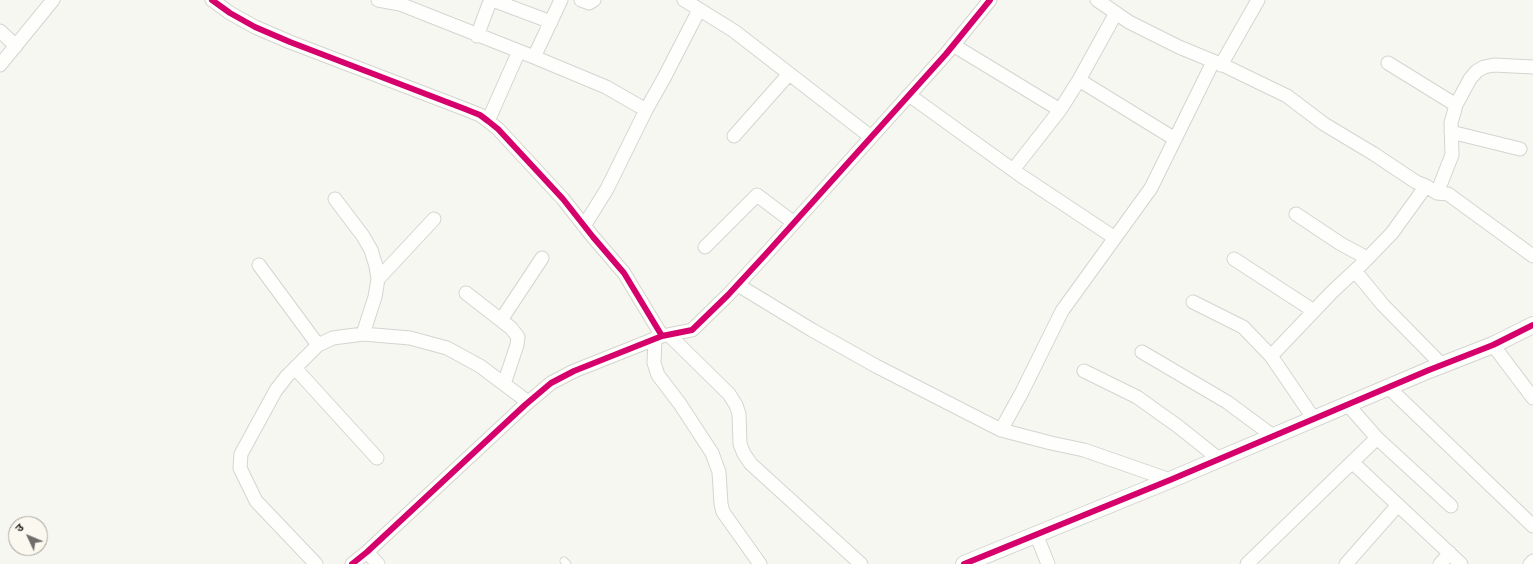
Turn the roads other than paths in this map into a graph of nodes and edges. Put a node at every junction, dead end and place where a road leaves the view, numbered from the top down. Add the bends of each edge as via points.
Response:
1 (52, 0) edge
2 (212, 0) edge
3 (378, 0) edge
4 (561, 0) edge
5 (581, 0) edge
6 (594, 0) edge
7 (684, 0) edge
8 (990, 0) edge
9 (1097, 0) edge
10 (1257, 0) edge
11 (699, 10) junction
12 (1116, 13) junction
13 (551, 22) junction
14 (0, 31) edge
15 (477, 36) junction
16 (953, 45) junction
17 (16, 46) junction
18 (519, 51) junction
19 (534, 57) junction
20 (1217, 63) junction
21 (1388, 63) dead end
22 (0, 65) edge
23 (1533, 67) edge
24 (789, 74) junction
25 (1078, 80) junction
26 (909, 95) junction
27 (1456, 105) junction
28 (646, 110) junction
29 (1060, 110) junction
30 (488, 121) junction
31 (1451, 132) junction
32 (734, 136) dead end
33 (871, 137) junction
34 (1175, 139) junction
35 (1520, 149) dead end
36 (1013, 170) junction
37 (1426, 186) junction
38 (1438, 193) junction
39 (335, 199) dead end
40 (1296, 214) dead end
41 (434, 219) dead end
42 (794, 223) junction
43 (584, 226) junction
44 (1115, 238) junction
45 (705, 247) dead end
46 (1533, 256) edge
47 (542, 258) dead end
48 (1368, 258) junction
49 (1234, 259) dead end
50 (259, 265) dead end
51 (1355, 271) junction
52 (378, 279) junction
53 (738, 284) junction
54 (466, 293) dead end
55 (1193, 302) dead end
56 (1314, 311) junction
57 (501, 320) junction
58 (1533, 325) edge
59 (363, 334) junction
60 (662, 336) junction
61 (318, 345) junction
62 (1493, 345) junction
63 (1142, 352) dead end
64 (1272, 356) junction
65 (1442, 365) junction
66 (295, 368) junction
67 (1084, 371) dead end
68 (504, 384) junction
69 (1388, 387) junction
70 (1533, 398) edge
71 (528, 402) junction
72 (1348, 405) junction
73 (1314, 419) junction
74 (1001, 430) junction
75 (1273, 436) junction
76 (1377, 438) junction
77 (377, 458) dead end
78 (1219, 459) junction
79 (1352, 462) junction
80 (1170, 480) junction
81 (1398, 505) junction
82 (1451, 506) dead end
83 (1533, 526) edge
84 (1036, 534) junction
85 (367, 552) junction
86 (1450, 553) junction
87 (1533, 561) edge
88 (969, 563) edge
89 (316, 564) edge
90 (352, 564) edge
91 (378, 564) edge
92 (760, 564) edge
93 (861, 564) edge
94 (1048, 564) edge
95 (1247, 564) edge
96 (1346, 564) edge
97 (1440, 564) edge
98 (1461, 564) edge
99 (1530, 564) edge

1 - 17 street
2 - 30 street via 255,27 480,115
3 - 15 street via 400,4
4 - 13 street
5 - 6 street via 589,3
7 - 11 street
8 - 16 street
9 - 12 street
10 - 20 street
11 - 24 street via 734,32
11 - 28 street
12 - 20 street via 1179,47
12 - 25 street
13 - 15 street via 491,1
13 - 19 street
14 - 17 street
15 - 18 street
16 - 26 street
16 - 29 street
17 - 22 street
18 - 19 street
18 - 30 street
19 - 28 street via 606,87
20 - 34 street
20 - 37 street via 1287,96 1324,124
21 - 27 street
23 - 27 street via 1484,67 1470,79
24 - 32 street
24 - 33 street
25 - 29 street
25 - 34 street
26 - 33 street
26 - 36 street
27 - 31 street
28 - 43 street via 607,189
29 - 36 street
30 - 43 street via 563,200
31 - 35 street
31 - 38 street via 1452,155
33 - 42 street
34 - 44 street via 1150,188
36 - 44 street
37 - 38 street
37 - 48 street via 1392,233
38 - 46 street via 1448,194
39 - 52 street via 364,236 371,250
40 - 48 street
41 - 52 street
42 - 45 street via 757,195
42 - 53 street
43 - 60 street via 624,273
44 - 74 street via 1062,311
47 - 57 street
48 - 51 street
49 - 56 street
50 - 61 street
51 - 56 street
51 - 65 street via 1383,305
52 - 59 street
53 - 60 street via 692,330
53 - 74 street via 876,366
54 - 57 street
55 - 64 street via 1243,327
56 - 64 street
57 - 68 street via 514,331 518,340
58 - 62 street
59 - 61 street via 332,338
59 - 68 street via 410,338 447,348 480,366
60 - 71 street via 574,371 550,383
60 - 92 street via 654,363 658,375 712,452 719,472 723,512
60 - 93 street via 729,394 739,414 740,444 751,464
61 - 66 street
62 - 65 street
62 - 70 street
63 - 75 street via 1227,402
64 - 73 street
65 - 69 street
66 - 77 street
66 - 89 street via 276,390 254,430 241,454 240,468 256,501
67 - 78 street via 1137,397
68 - 71 street
69 - 72 street
69 - 83 street
71 - 85 street
72 - 73 street
72 - 76 street
73 - 75 street
74 - 80 street via 1084,450
75 - 78 street
76 - 79 street
76 - 82 street
78 - 80 street
79 - 81 street
79 - 95 street
80 - 84 street
81 - 86 street
81 - 96 street
84 - 88 street
84 - 94 street
85 - 90 street
85 - 91 street
86 - 97 street
86 - 98 street
87 - 99 street

